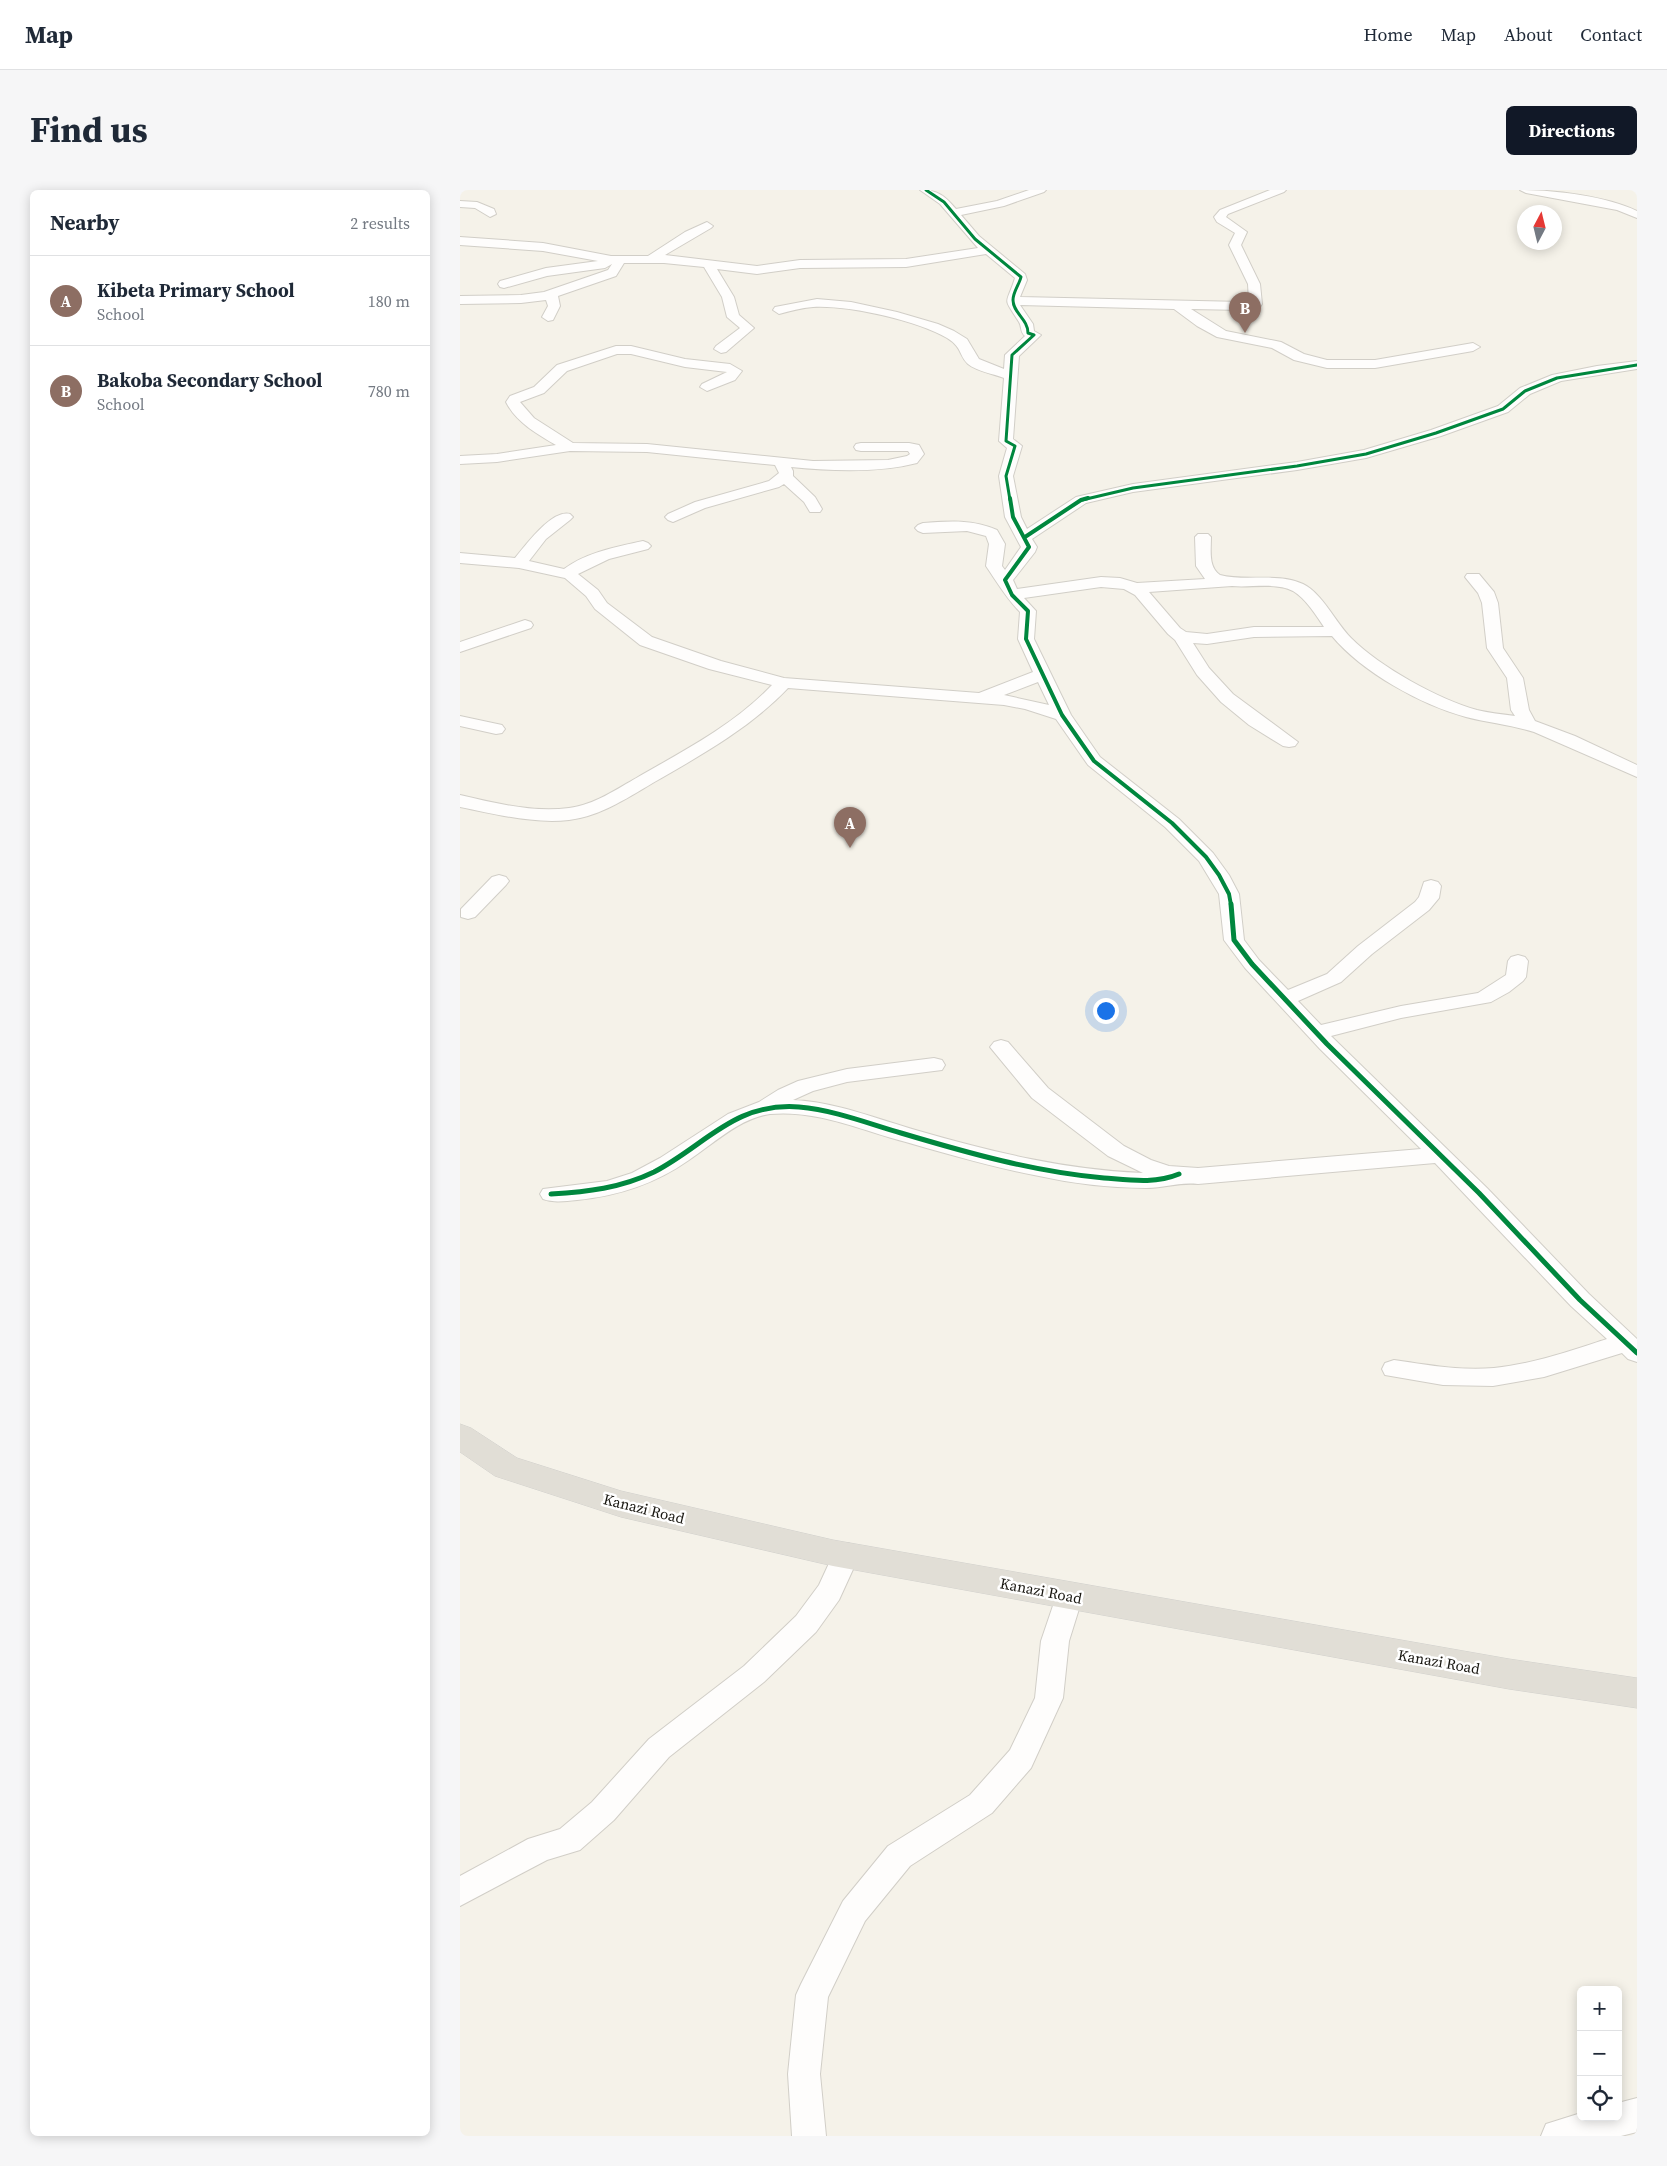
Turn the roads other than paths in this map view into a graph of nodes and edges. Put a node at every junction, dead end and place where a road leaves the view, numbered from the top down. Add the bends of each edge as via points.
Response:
1 (926, 190) edge
2 (1040, 190) edge
3 (1280, 190) edge
4 (1526, 190) edge
5 (460, 204) edge
6 (954, 213) junction
7 (490, 214) dead end
8 (1637, 215) edge
9 (707, 226) dead end
10 (460, 241) edge
11 (988, 250) junction
12 (652, 258) junction
13 (620, 261) junction
14 (708, 265) junction
15 (504, 284) dead end
16 (554, 293) junction
17 (466, 300) edge
18 (1013, 301) junction
19 (1177, 305) junction
20 (460, 307) edge
21 (779, 310) dead end
22 (548, 317) dead end
23 (1473, 347) dead end
24 (722, 349) dead end
25 (1637, 365) edge
26 (1011, 376) junction
27 (707, 387) dead end
28 (861, 446) dead end
29 (570, 447) junction
30 (460, 460) edge
31 (479, 460) junction
32 (783, 470) junction
33 (463, 476) dead end
34 (815, 508) dead end
35 (565, 517) dead end
36 (673, 517) dead end
37 (923, 528) dead end
38 (1025, 537) junction
39 (1203, 537) dead end
40 (644, 546) dead end
41 (460, 558) edge
42 (519, 563) junction
43 (567, 574) junction
44 (1473, 577) dead end
45 (1242, 582) junction
46 (1008, 588) junction
47 (1134, 588) junction
48 (524, 625) dead end
49 (1336, 631) junction
50 (1182, 637) junction
51 (460, 647) edge
52 (1044, 674) junction
53 (784, 683) junction
54 (978, 697) junction
55 (1062, 715) junction
56 (460, 720) edge
57 (1528, 725) junction
58 (496, 729) dead end
59 (1289, 742) dead end
60 (1637, 772) edge
61 (460, 801) edge
62 (499, 881) dead end
63 (1431, 886) dead end
64 (468, 913) dead end
65 (1518, 961) dead end
66 (1285, 999) junction
67 (1317, 1034) junction
68 (1001, 1047) dead end
69 (934, 1065) dead end
70 (764, 1108) junction
71 (1438, 1155) junction
72 (1179, 1174) junction
73 (551, 1194) dead end
74 (1632, 1348) edge
75 (1394, 1369) dead end
76 (460, 1436) edge
77 (847, 1554) junction
78 (1068, 1596) junction
79 (1637, 1693) edge
80 (460, 1892) edge
81 (1626, 2124) edge
82 (809, 2136) edge
83 (1558, 2136) edge

1 - 6 street
2 - 6 street via 1000,204
3 - 19 street via 1224,212 1220,217 1241,232 1235,243 1254,284 1256,304
4 - 8 street via 1620,206
5 - 7 street via 484,207
6 - 11 street via 975,240
9 - 12 street
10 - 13 street via 543,247
11 - 14 street via 888,264 800,264 757,270
11 - 18 street via 1021,277
12 - 13 street
12 - 14 street
13 - 15 street via 546,272
13 - 16 street via 612,273
14 - 24 street via 728,297 733,317 748,328
16 - 17 street via 532,298
16 - 22 street via 554,306
17 - 20 street
18 - 19 street
18 - 26 street via 1027,322 1028,333 1034,335 1012,355
19 - 23 street via 1222,334 1276,346 1299,357 1327,364 1375,364
21 - 26 street via 811,303 828,304 912,320 933,326 958,340 966,346 974,362
25 - 38 street via 1556,378 1525,391 1503,409 1366,454 1133,488 1081,500
26 - 38 street via 1006,441 1015,446 1006,476 1013,517
27 - 29 street via 730,377 735,371 622,350 566,366 553,374 539,390 513,402 517,411
28 - 32 street via 909,446 917,454 907,461 877,465 813,465
29 - 31 street
29 - 32 street via 647,448
30 - 31 street
31 - 33 street
32 - 34 street
32 - 36 street via 774,484 700,505
35 - 42 street via 541,536
37 - 46 street via 967,526 992,533 997,544 994,566
38 - 46 street via 1029,547
39 - 45 street via 1207,573 1216,579
40 - 43 street via 589,560
41 - 42 street
42 - 43 street
43 - 53 street via 576,578 613,616 654,645
44 - 57 street via 1490,602 1495,648 1516,678 1520,710
45 - 47 street
45 - 49 street via 1282,583 1298,587
46 - 47 street via 1101,582
46 - 52 street via 1028,611 1026,639
47 - 50 street
48 - 51 street
49 - 50 street via 1254,632 1207,639
49 - 57 street via 1374,664 1439,701 1471,713
50 - 59 street via 1194,662 1226,699 1254,722
52 - 54 street
52 - 55 street
53 - 54 street
53 - 61 street via 767,702 696,753 580,812 534,814
54 - 55 street via 1028,704
55 - 66 street via 1107,773 1172,823 1206,857 1229,894 1234,940
56 - 58 street
57 - 60 street
62 - 64 street
63 - 66 street via 1429,898 1422,906 1334,978
65 - 67 street via 1516,977 1484,998 1401,1012
66 - 67 street
67 - 71 street
68 - 72 street via 1040,1093 1116,1151 1143,1165
69 - 70 street via 833,1078 782,1095
70 - 72 street via 820,1110 978,1154 1057,1172 1145,1181 1166,1180
70 - 73 street via 750,1112 711,1134 670,1163 641,1178 612,1188
71 - 72 street via 1233,1174
71 - 74 street via 1479,1193 1580,1300
74 - 75 street via 1493,1377 1459,1377
76 - 77 main road, Kanazi Road via 506,1467 621,1504
77 - 78 main road, Kanazi Road
77 - 80 street via 829,1592 784,1648 658,1748 604,1811 569,1840 539,1849
78 - 79 main road, Kanazi Road via 1509,1674
78 - 82 street via 1055,1641 1048,1698 1021,1759 981,1804 899,1856 854,1911 812,1995 804,2074
81 - 83 street

